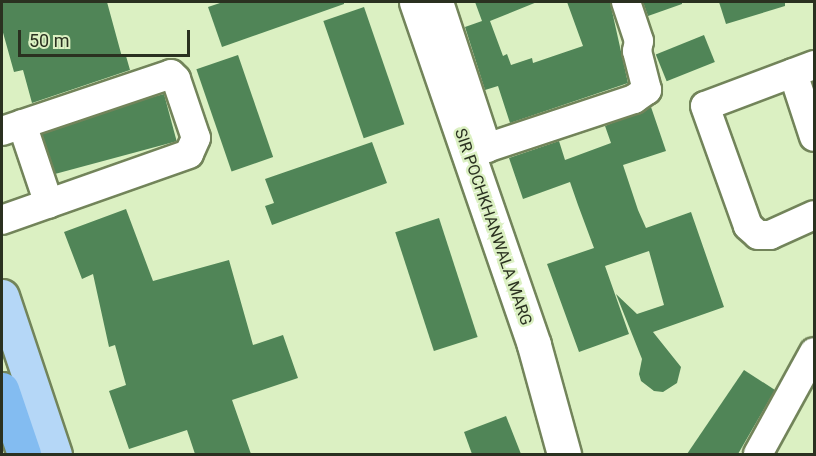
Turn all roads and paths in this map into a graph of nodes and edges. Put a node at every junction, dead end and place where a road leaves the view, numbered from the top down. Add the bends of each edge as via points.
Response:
1 (416, 2) edge
2 (439, 2) edge
3 (626, 2) edge
4 (804, 69) edge
5 (12, 128) edge
6 (814, 137) edge
7 (478, 151) junction
8 (49, 204) junction
9 (814, 215) edge
10 (2, 220) edge
11 (2, 296) edge
12 (814, 352) edge
13 (2, 389) edge
14 (24, 454) edge
15 (55, 454) edge
16 (564, 454) edge
17 (758, 454) edge

1 - 7 street, SIR POCHKHANWALA MARG
2 - 7 street
3 - 7 street via 639,41 637,51 647,90 634,99
4 - 6 street
4 - 9 street via 705,106 748,226 758,235 770,235
5 - 8 street
5 - 8 street via 171,74 176,79 195,131 195,146 189,154
7 - 16 street, SIR POCHKHANWALA MARG
8 - 10 street
11 - 15 main road
12 - 17 street
13 - 14 highway

